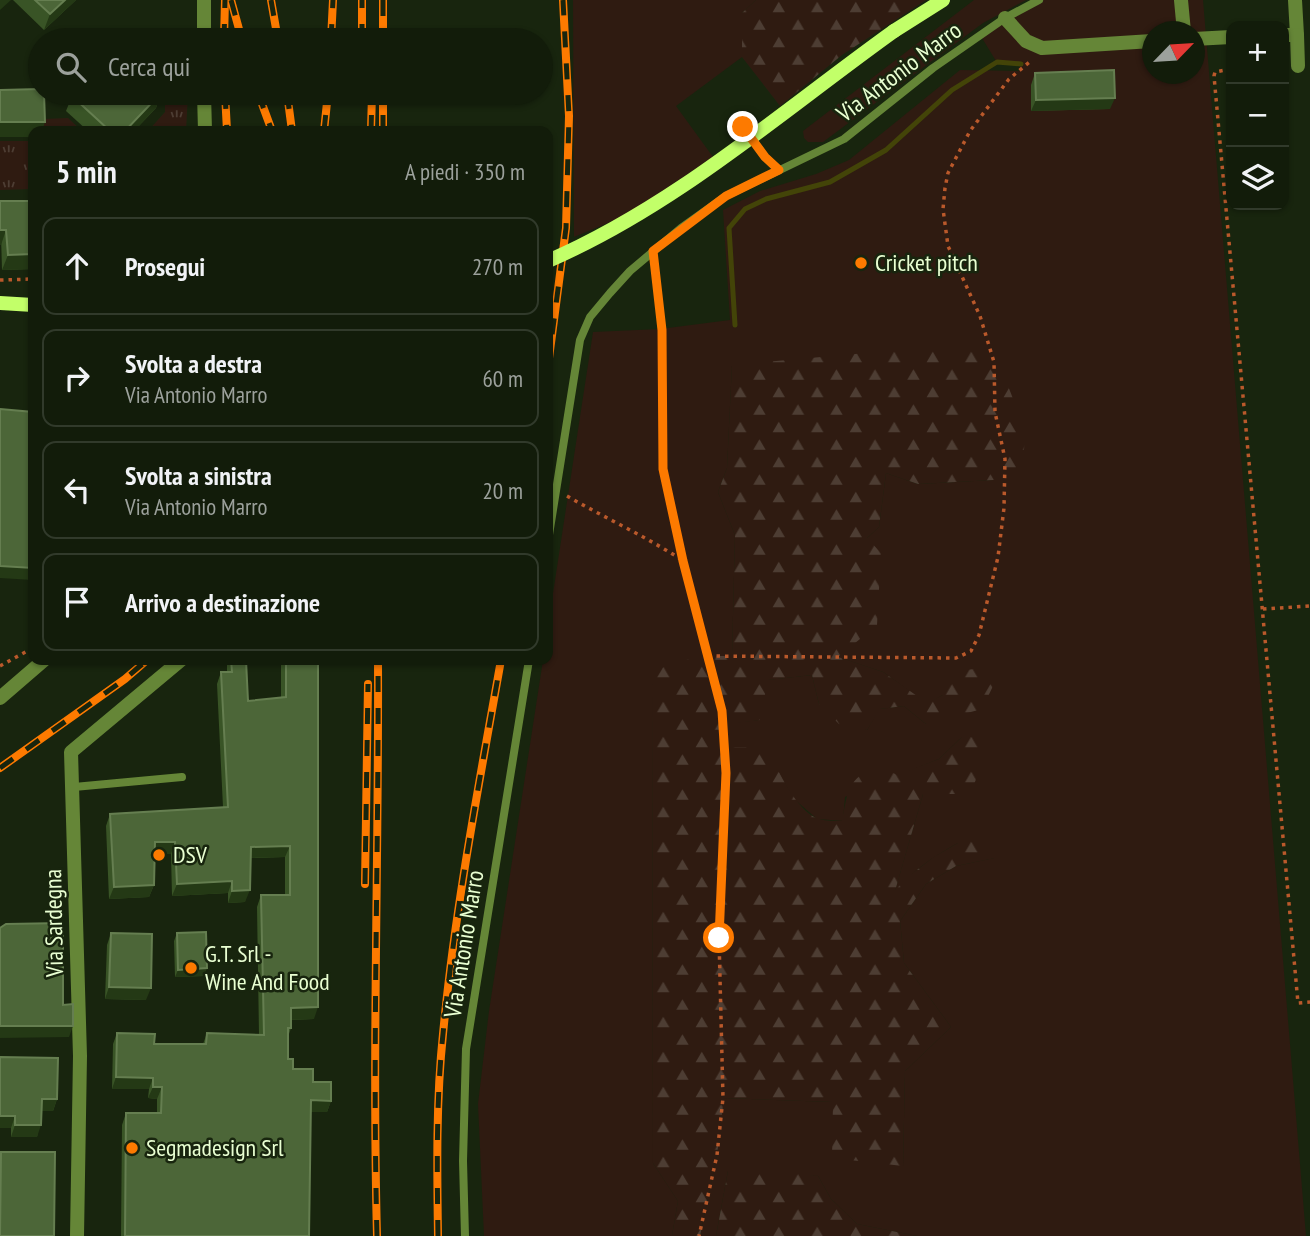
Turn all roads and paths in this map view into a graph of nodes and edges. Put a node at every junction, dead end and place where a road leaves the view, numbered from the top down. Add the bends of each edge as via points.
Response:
1 (204, 0) edge
2 (943, 0) edge
3 (1039, 0) edge
4 (1181, 0) edge
5 (1295, 0) edge
6 (1005, 18) junction
7 (1183, 21) edge
8 (204, 28) edge
9 (1290, 35) edge
10 (1226, 37) edge
11 (1205, 38) edge
12 (1142, 42) edge
13 (1039, 47) junction
14 (1298, 66) dead end
15 (1226, 69) edge
16 (204, 105) edge
17 (741, 124) dead end
18 (205, 126) edge
19 (779, 170) junction
20 (653, 251) junction
21 (553, 259) edge
22 (28, 279) edge
23 (0, 280) edge
24 (0, 303) edge
25 (28, 305) edge
26 (556, 490) junction
27 (553, 509) edge
28 (683, 561) junction
29 (1310, 606) edge
30 (1263, 609) junction
31 (28, 650) edge
32 (708, 656) junction
33 (38, 665) edge
34 (175, 665) edge
35 (528, 665) edge
36 (0, 666) edge
37 (0, 698) edge
38 (182, 777) dead end
39 (74, 787) junction
40 (1310, 1002) edge
41 (77, 1236) edge
42 (465, 1236) edge
43 (699, 1236) edge

1 - 8 street
2 - 21 main road, bridge via 894,31 685,186 629,221
3 - 6 lane, Via Antonio Marro
4 - 7 street
5 - 9 street
6 - 13 street via 1026,41
6 - 19 lane, Via Antonio Marro via 844,139
9 - 14 street
10 - 11 street
12 - 13 street
13 - 32 path via 1031,63 1009,79 970,131 945,188 948,246 980,316 994,362 995,412 1005,459 998,557 971,651 956,658
15 - 30 path via 1214,76
16 - 18 street
17 - 19 lane
19 - 20 lane, Via Antonio Marro via 726,196
20 - 26 lane, Via Antonio Marro via 590,317 580,340
20 - 28 path via 662,330 663,469
22 - 23 path
24 - 25 main road
26 - 27 lane, Via Antonio Marro
26 - 28 path
28 - 32 path
29 - 30 path
30 - 40 path via 1298,1003
31 - 36 path
32 - 43 path via 722,711 726,773 719,938 723,1098 717,1155
33 - 37 street
34 - 39 street, Via Sardegna via 71,752
35 - 42 lane, Via Antonio Marro via 466,1049
38 - 39 lane
39 - 41 street, Via Sardegna via 80,1056

